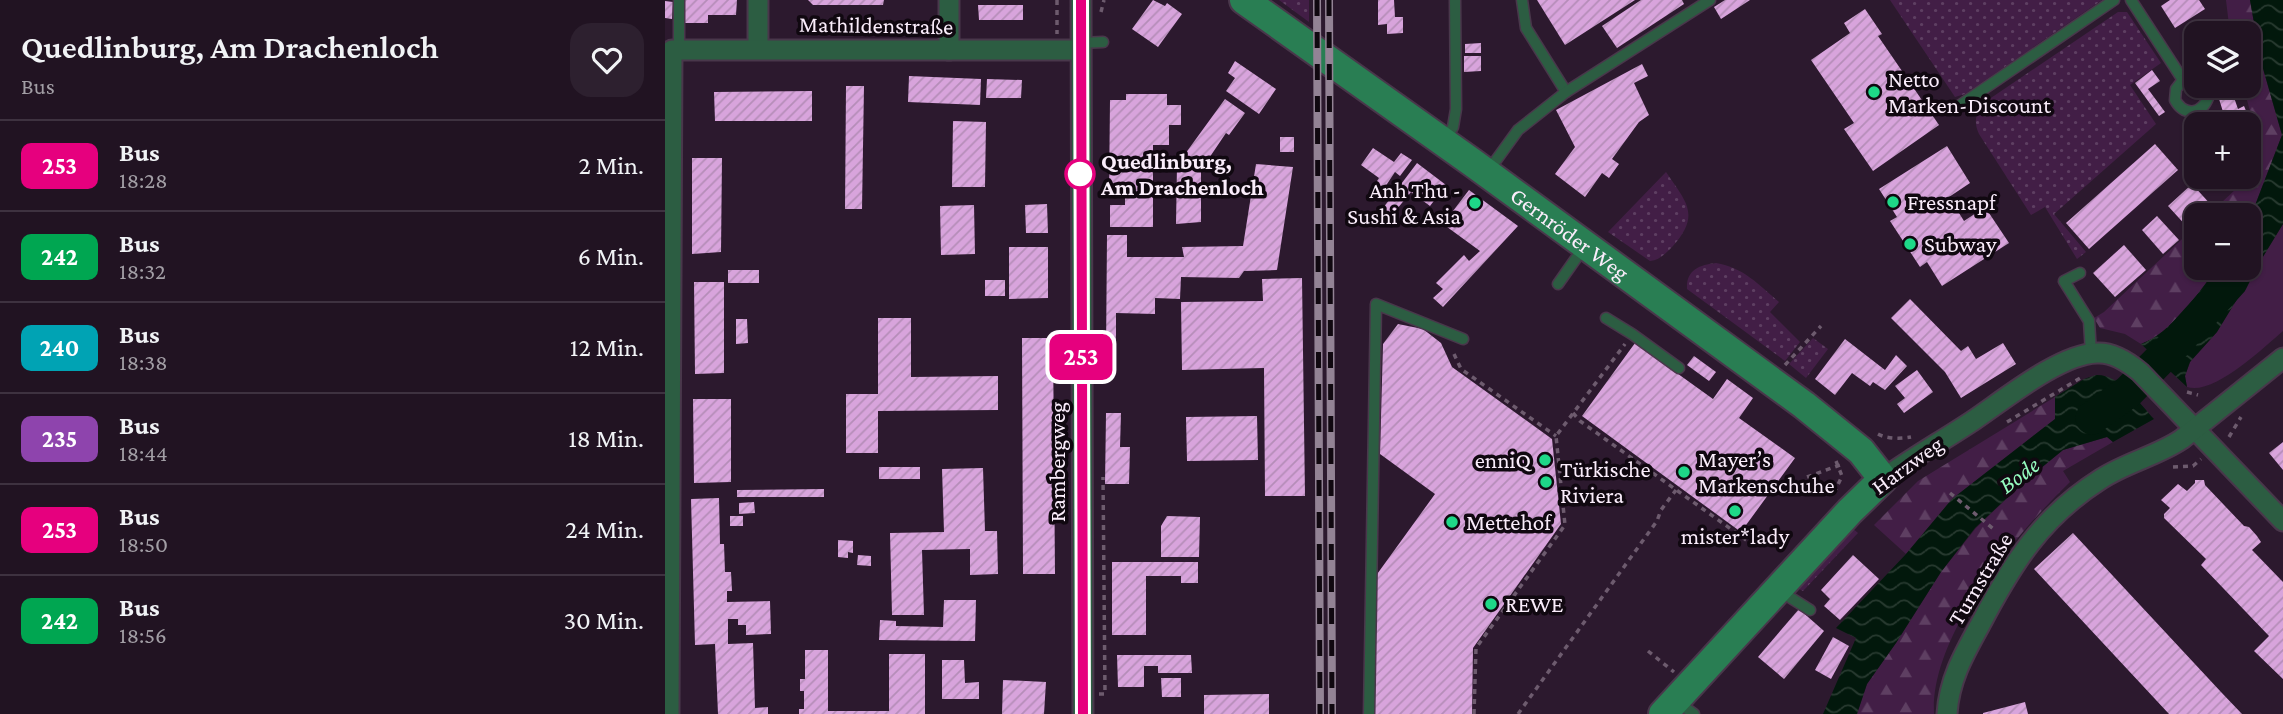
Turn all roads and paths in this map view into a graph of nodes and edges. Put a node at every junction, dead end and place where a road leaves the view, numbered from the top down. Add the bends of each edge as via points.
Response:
1 (679, 0) edge
2 (758, 0) edge
3 (949, 0) edge
4 (1057, 0) edge
5 (1080, 0) edge
6 (1244, 0) edge
7 (1455, 0) edge
8 (1522, 0) edge
9 (1710, 0) edge
10 (2114, 0) edge
11 (2131, 0) edge
12 (1103, 42) dead end
13 (1080, 47) junction
14 (758, 49) junction
15 (672, 50) edge
16 (949, 50) junction
17 (1058, 50) junction
18 (2183, 80) joint
19 (1566, 93) junction
20 (2208, 98) edge
21 (1953, 110) dead end
22 (668, 128) edge
23 (1444, 142) junction
24 (1487, 173) junction
25 (1585, 245) junction
26 (2080, 273) dead end
27 (1558, 284) dead end
28 (1606, 318) dead end
29 (1821, 326) dead end
30 (1632, 334) junction
31 (1463, 339) dead end
32 (2095, 353) junction
33 (1454, 354) dead end
34 (2283, 358) edge
35 (1784, 367) dead end
36 (1679, 368) dead end
37 (668, 381) edge
38 (2198, 395) dead end
39 (2177, 397) junction
40 (1573, 413) junction
41 (2242, 415) dead end
42 (2196, 429) junction
43 (1556, 436) junction
44 (2213, 448) junction
45 (1839, 466) dead end
46 (2168, 467) dead end
47 (1807, 477) dead end
48 (1883, 480) junction
49 (1676, 490) junction
50 (1950, 493) dead end
51 (2283, 521) edge
52 (1996, 531) dead end
53 (1749, 542) dead end
54 (1777, 589) junction
55 (1810, 610) dead end
56 (1648, 651) dead end
57 (667, 656) edge
58 (1674, 672) dead end
59 (1677, 709) edge
60 (670, 714) edge
61 (1083, 714) edge
62 (1369, 714) edge
63 (1474, 714) edge
64 (1518, 714) edge
65 (1947, 714) edge

1 - 15 lane
2 - 14 street
3 - 16 street
4 - 17 path
5 - 13 street, Rambergweg
6 - 23 main road, Gernröder Weg
7 - 23 lane via 1456,109
8 - 19 lane via 1526,28
9 - 19 lane
10 - 21 lane
11 - 18 lane
12 - 13 lane
13 - 17 street, Mathildenstraße
13 - 61 street, Rambergweg
14 - 15 street, Mathildenstraße
14 - 16 street, Mathildenstraße
15 - 22 street
16 - 17 street, Mathildenstraße
18 - 20 lane via 2176,89 2178,105 2198,111
19 - 24 lane via 1518,130
22 - 37 street
23 - 24 main road, Gernröder Weg
24 - 25 main road, Gernröder Weg
25 - 27 lane
25 - 48 main road, Gernröder Weg via 1850,441
26 - 32 lane via 2064,281 2089,321
28 - 30 lane
29 - 35 path
30 - 36 lane
30 - 40 path
31 - 62 lane via 1376,304
32 - 39 street via 2113,355
32 - 48 street, Harzweg via 2063,363 2028,383
33 - 43 path via 1461,369
34 - 42 street, Turnstraße
37 - 57 street
38 - 39 path
39 - 42 street
40 - 43 path
40 - 49 path
41 - 44 path via 2232,434
42 - 44 street
42 - 65 street, Turnstraße via 2166,450 2101,479 2040,530 2012,567 1963,657 1949,691
43 - 63 path via 1565,525 1476,648
44 - 46 path via 2193,466
44 - 51 street
45 - 47 path
48 - 54 main road, Harzweg
49 - 53 path
49 - 64 path
50 - 52 path
54 - 55 lane
54 - 59 main road, Harzweg
56 - 58 path
57 - 60 street

